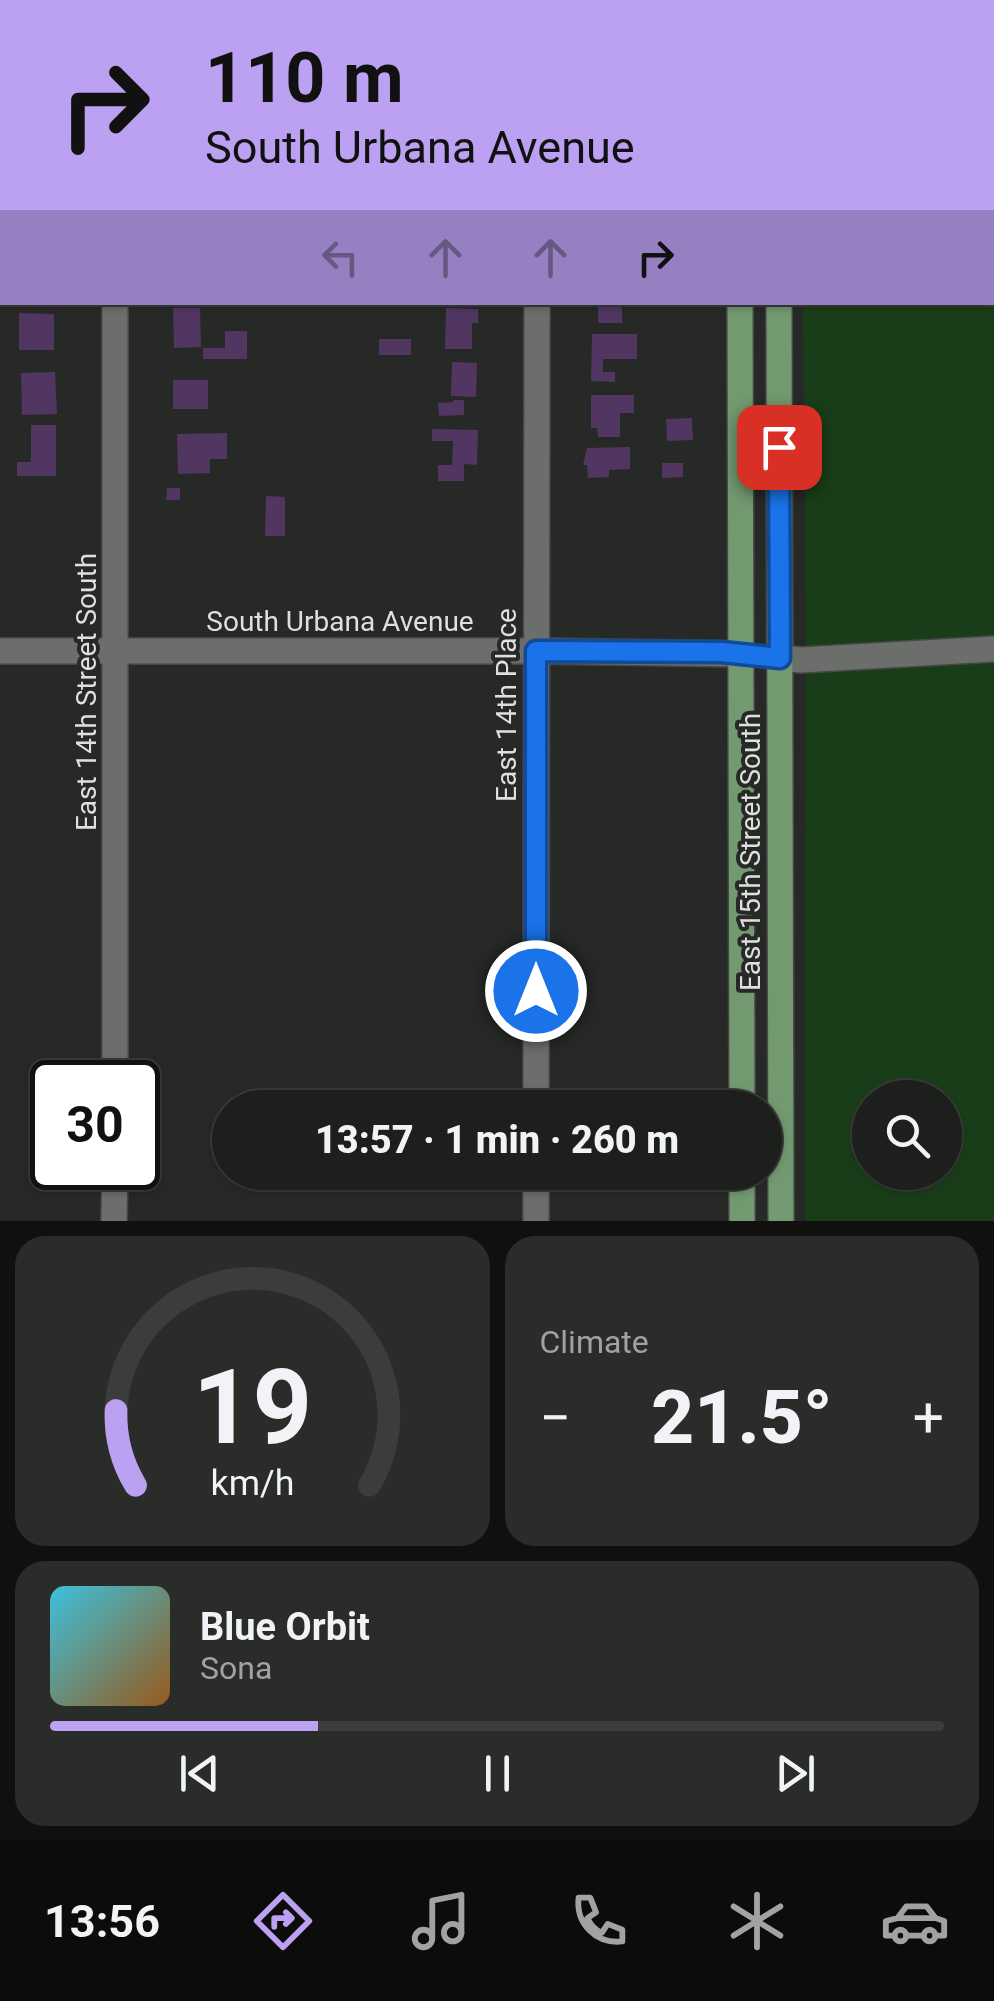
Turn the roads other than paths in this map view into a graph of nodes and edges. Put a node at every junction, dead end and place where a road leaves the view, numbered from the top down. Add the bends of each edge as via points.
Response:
1 (115, 305) edge
2 (536, 305) edge
3 (740, 305) edge
4 (779, 305) edge
5 (994, 649) edge
6 (116, 650) junction
7 (0, 651) edge
8 (536, 651) junction
9 (740, 654) junction
10 (780, 658) junction
11 (115, 1060) edge
12 (536, 1090) edge
13 (742, 1090) edge
14 (114, 1190) edge
15 (536, 1190) edge
16 (742, 1190) edge
17 (114, 1221) edge
18 (536, 1221) edge
19 (742, 1221) edge
20 (781, 1221) edge

1 - 6 street, East 14th Street South
2 - 8 street, East 14th Place
3 - 9 main road, East 15th Street South
4 - 10 main road, East 15th Street South
5 - 10 street
6 - 7 street, South Urbana Avenue
6 - 8 street, South Urbana Avenue
6 - 11 street, East 14th Street South
8 - 9 street, South Urbana Avenue
8 - 12 street, East 14th Place
9 - 10 main road
9 - 13 main road, East 15th Street South
10 - 20 main road, East 15th Street South
14 - 17 street
15 - 18 street
16 - 19 main road

